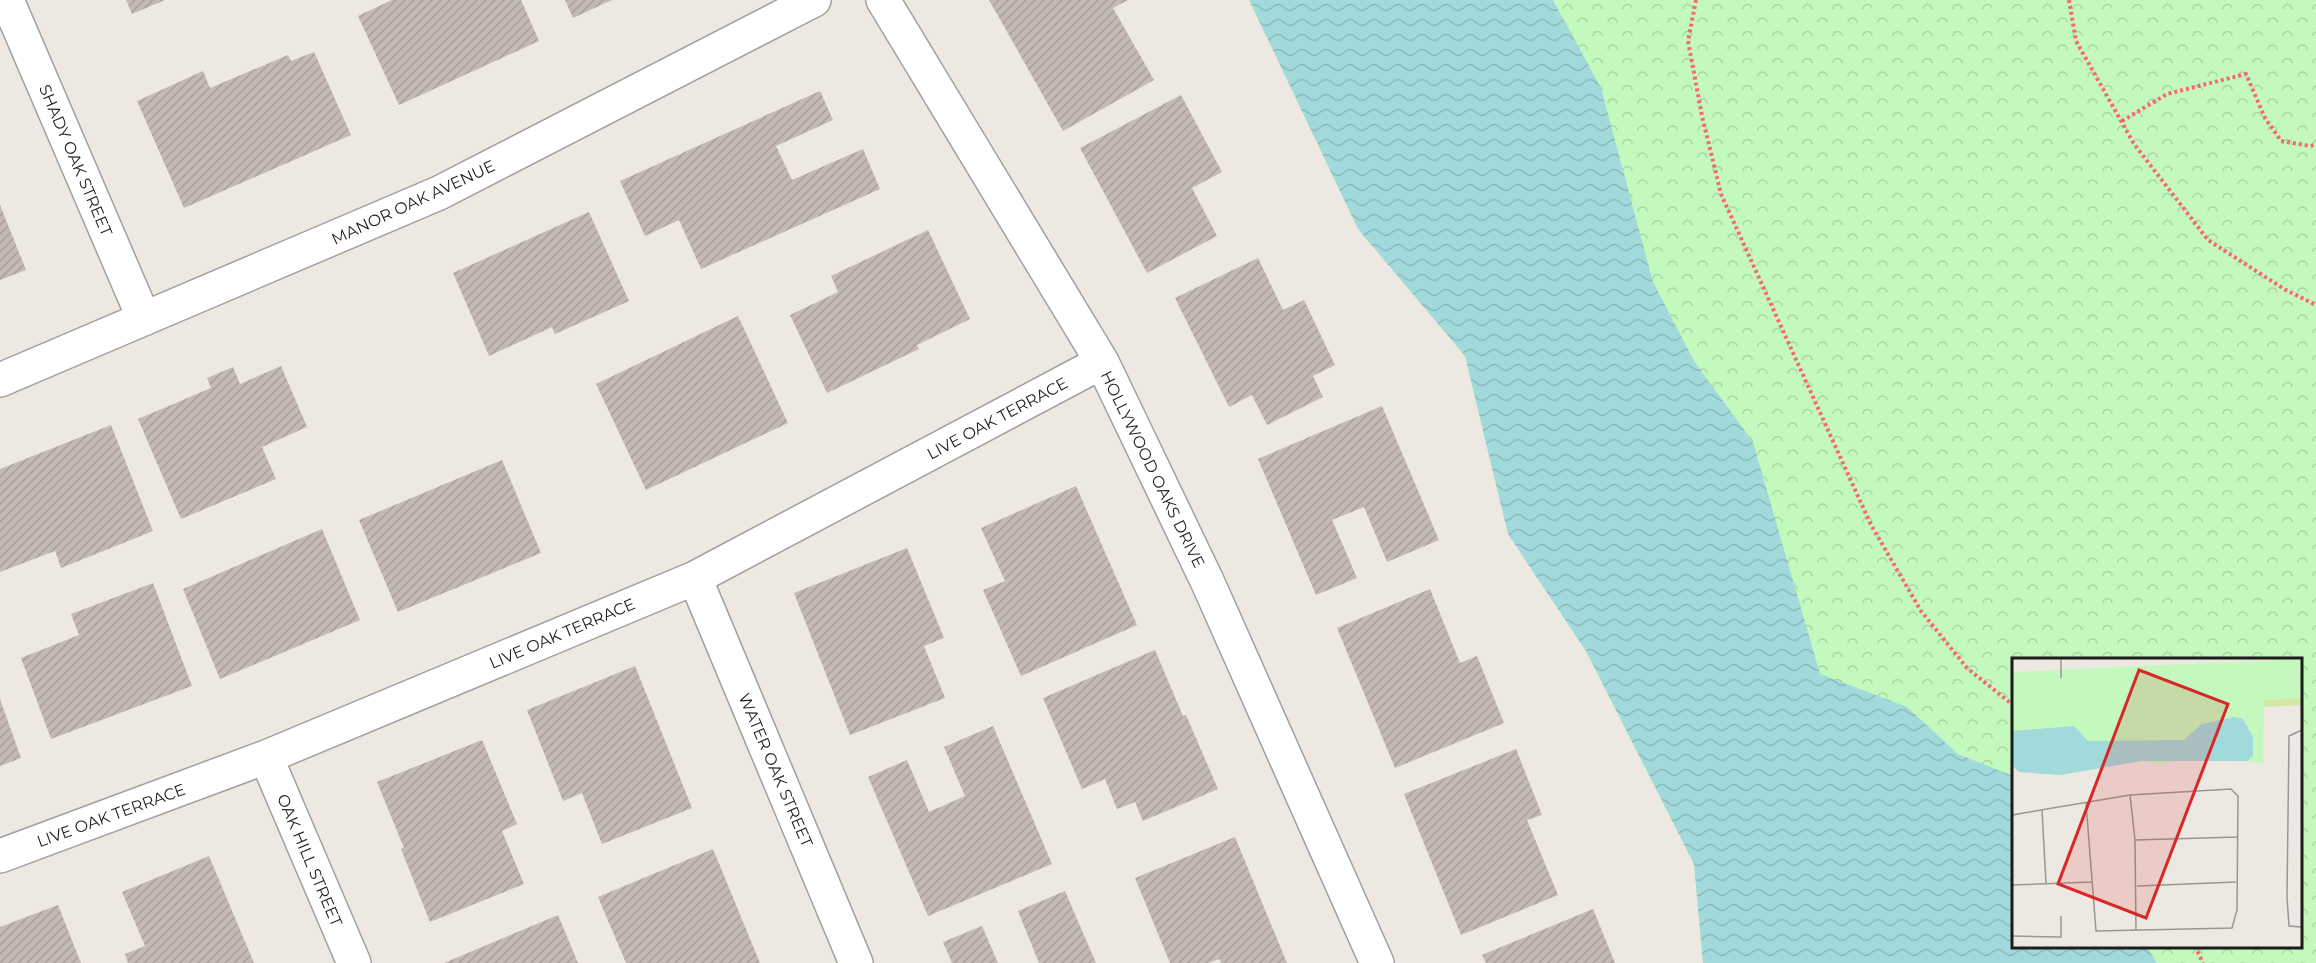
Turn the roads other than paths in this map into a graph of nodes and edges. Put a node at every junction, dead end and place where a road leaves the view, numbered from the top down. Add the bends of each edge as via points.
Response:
1 (7, 0) edge
2 (814, 0) edge
3 (883, 0) edge
4 (144, 319) junction
5 (1102, 362) junction
6 (0, 380) edge
7 (695, 578) junction
8 (266, 758) junction
9 (0, 856) edge
10 (354, 963) edge
11 (856, 963) edge
12 (1377, 963) edge

1 - 4 street, SHADY OAK STREET
2 - 4 street, MANOR OAK AVENUE via 439,193
3 - 5 street, HOLLYWOOD OAKS DRIVE
4 - 6 street, MANOR OAK AVENUE
5 - 7 street, LIVE OAK TERRACE
5 - 12 street, HOLLYWOOD OAKS DRIVE via 1208,583
7 - 8 street, LIVE OAK TERRACE
7 - 11 street, WATER OAK STREET
8 - 9 street, LIVE OAK TERRACE
8 - 10 street, OAK HILL STREET

